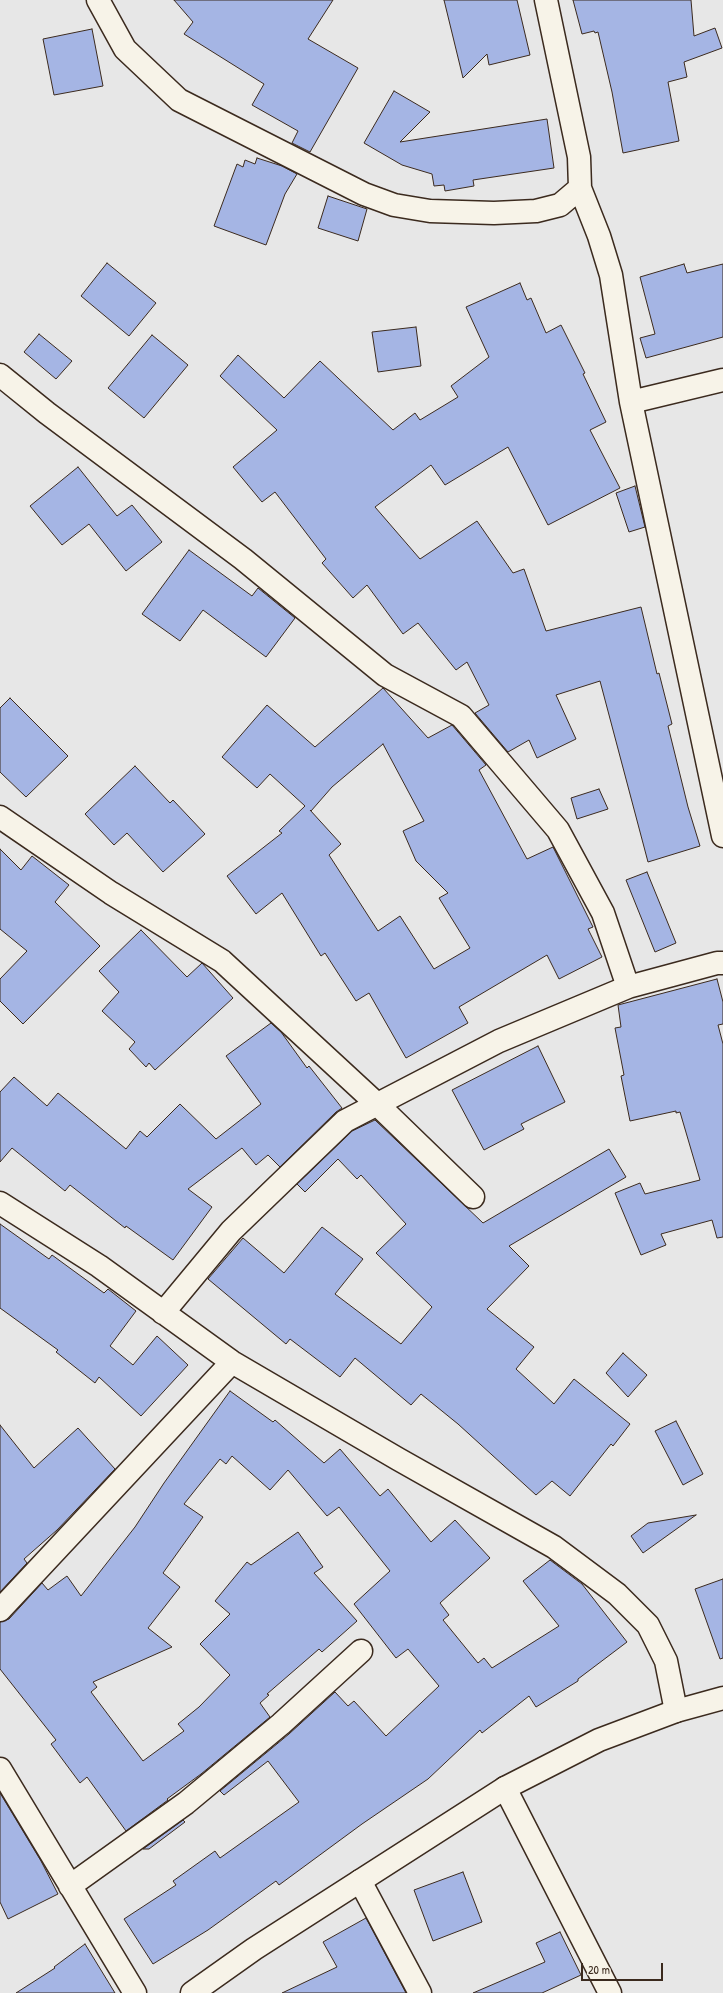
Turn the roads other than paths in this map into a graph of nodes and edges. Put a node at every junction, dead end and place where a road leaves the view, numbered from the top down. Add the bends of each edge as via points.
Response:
1 (98, 0) edge
2 (546, 0) edge
3 (580, 188) junction
4 (560, 204) junction
5 (599, 236) junction
6 (0, 375) edge
7 (723, 380) edge
8 (631, 402) junction
9 (0, 817) edge
10 (723, 836) edge
11 (723, 963) edge
12 (723, 968) edge
13 (628, 987) junction
14 (378, 1105) junction
15 (473, 1197) dead end
16 (0, 1203) edge
17 (163, 1313) junction
18 (232, 1362) junction
19 (0, 1610) edge
20 (361, 1651) dead end
21 (723, 1698) edge
22 (676, 1711) junction
23 (0, 1769) edge
24 (505, 1788) junction
25 (360, 1881) junction
26 (70, 1886) junction
27 (135, 1993) edge
28 (192, 1993) edge
29 (420, 1993) edge
30 (610, 1993) edge

1 - 4 street via 125,49 180,100 364,194 394,205 430,211 536,211
2 - 3 street via 579,157
3 - 4 street
3 - 5 street
4 - 5 street
5 - 8 street via 611,275
6 - 13 street via 243,559 386,676 461,716 558,830 603,913
7 - 8 street
8 - 10 street
9 - 14 street via 111,893 222,961
11 - 13 street
12 - 13 street
13 - 14 street via 499,1041
14 - 15 street
14 - 17 street via 345,1121 236,1226
16 - 17 street via 99,1266
17 - 18 street
18 - 19 street
18 - 22 street via 554,1547 617,1594 648,1625 666,1661
20 - 26 street via 281,1724 186,1803
21 - 22 street
22 - 24 street via 599,1740
23 - 26 street
24 - 25 street
24 - 30 street
25 - 28 street via 254,1949
25 - 29 street
26 - 27 street

